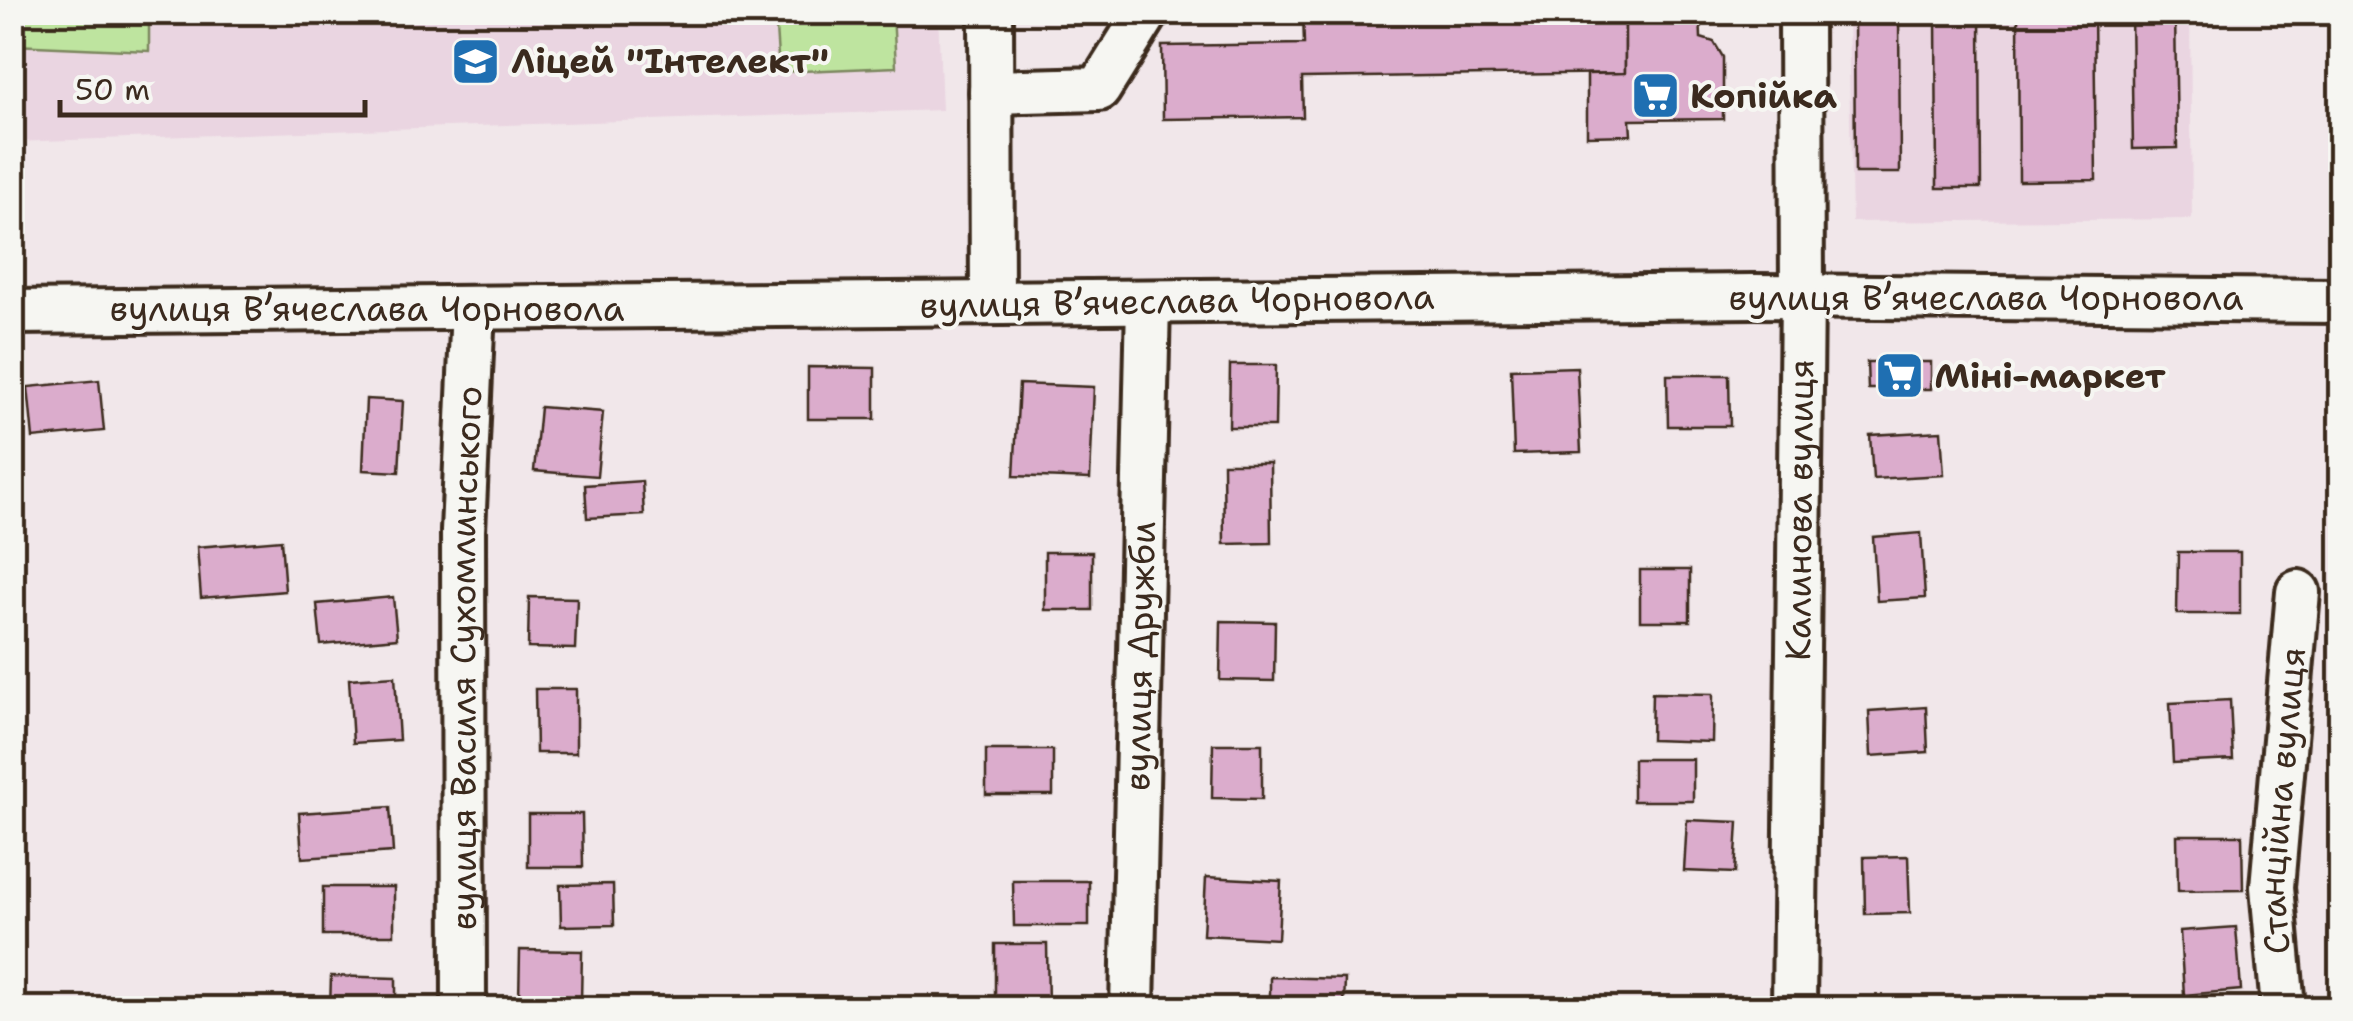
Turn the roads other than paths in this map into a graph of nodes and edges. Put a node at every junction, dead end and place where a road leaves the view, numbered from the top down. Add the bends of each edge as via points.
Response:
1 (991, 12) edge
2 (1147, 12) edge
3 (1800, 12) edge
4 (991, 92) junction
5 (1802, 296) junction
6 (2340, 301) edge
7 (1148, 302) junction
8 (992, 303) junction
9 (474, 308) junction
10 (12, 312) edge
11 (2298, 592) dead end
12 (464, 1008) edge
13 (1132, 1008) edge
14 (1794, 1008) edge
15 (2283, 1008) edge

1 - 4 street
2 - 4 street via 1099,90
3 - 5 street, Калинова вулиця
4 - 8 street
5 - 6 street, вулиця Вʼячеслава Чорновола
5 - 7 street, вулиця Вʼячеслава Чорновола
5 - 14 street, Калинова вулиця
7 - 8 street, вулиця Вʼячеслава Чорновола
7 - 13 street, вулиця Дружби
8 - 9 street, вулиця Вʼячеслава Чорновола
9 - 10 street, вулиця Вʼячеслава Чорновола
9 - 12 street, вулиця Василя Сухомлинського via 463,532
11 - 15 street, Станційна вулиця via 2272,888

